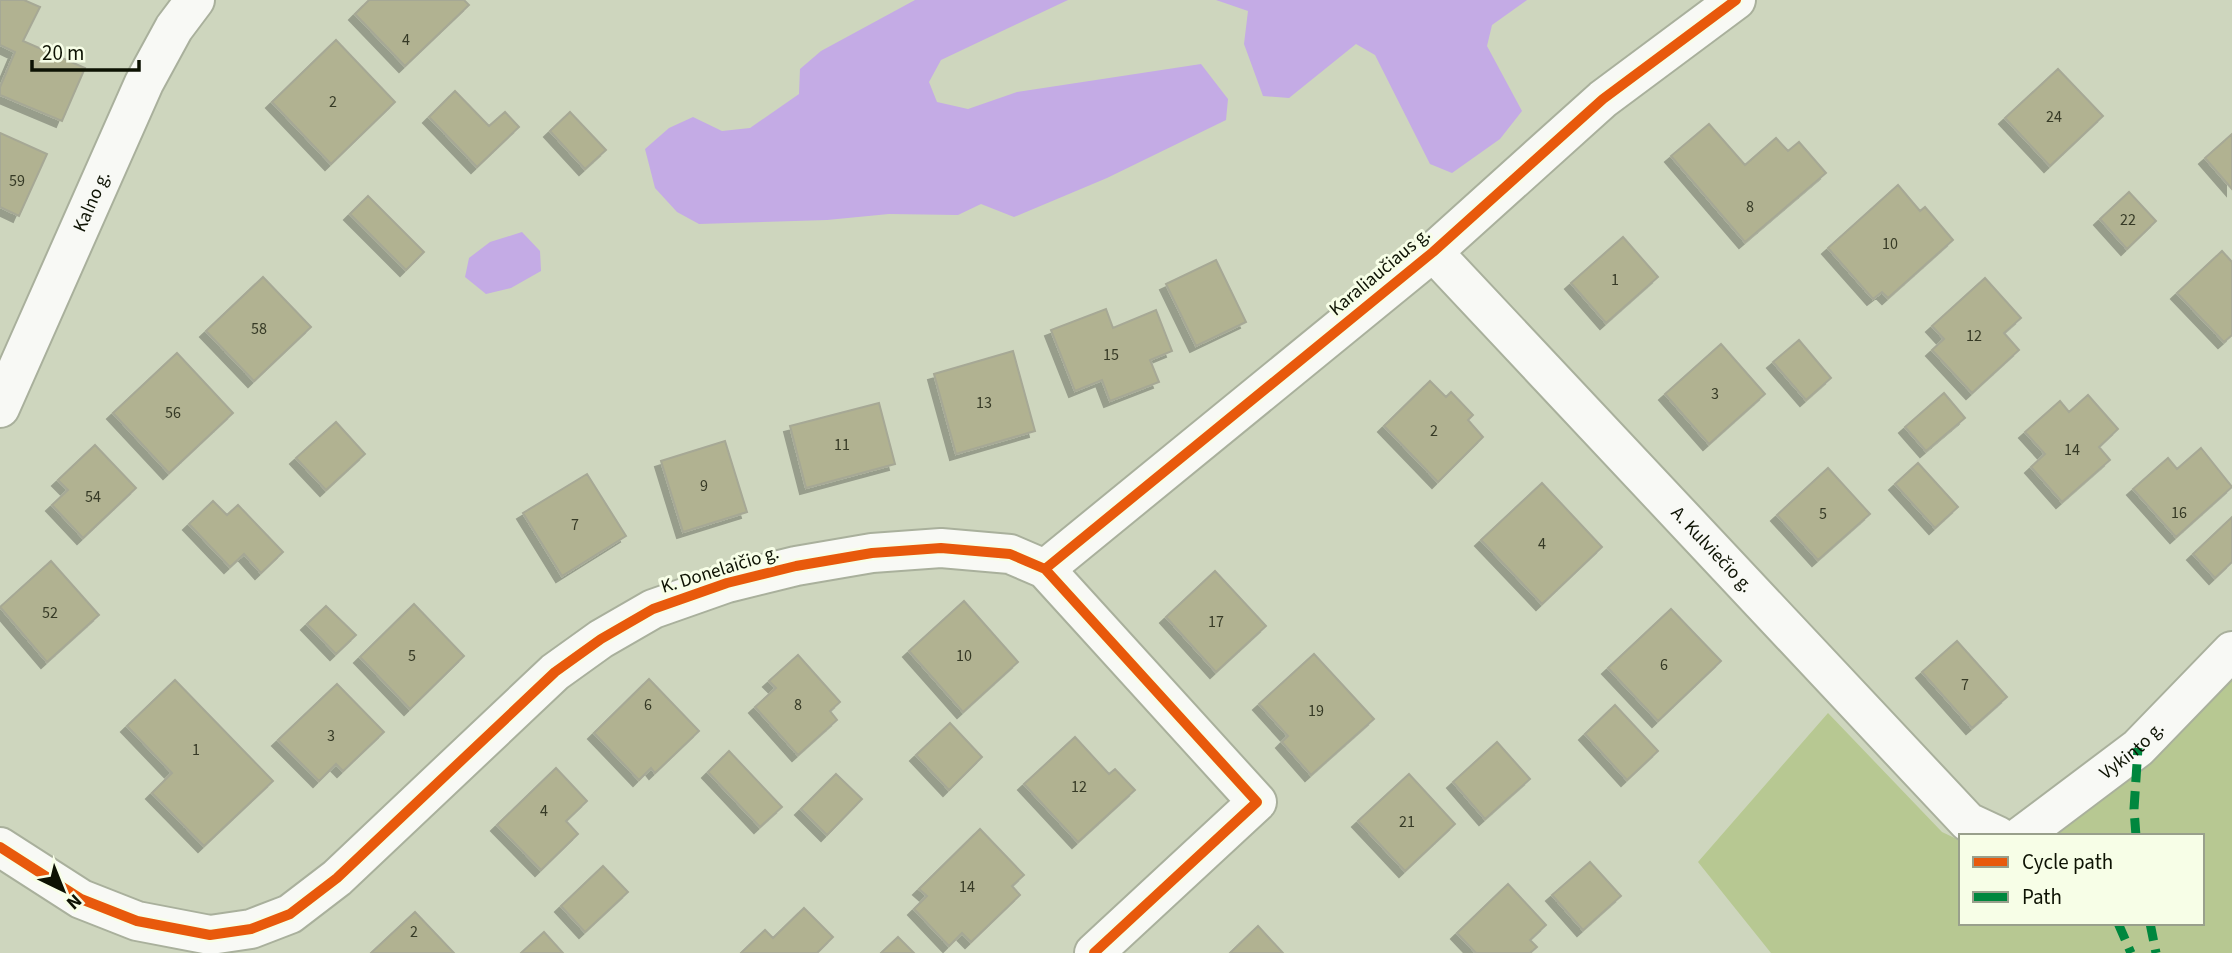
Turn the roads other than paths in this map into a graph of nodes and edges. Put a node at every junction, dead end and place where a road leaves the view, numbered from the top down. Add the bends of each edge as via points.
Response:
1 (195, 0) edge
2 (1736, 0) edge
3 (1433, 252) junction
4 (0, 408) edge
5 (1045, 569) junction
6 (2232, 651) edge
7 (1994, 834) edge
8 (2024, 834) edge
9 (0, 847) edge
10 (1094, 953) edge

1 - 4 street, Kalno g. via 144,83
2 - 3 street, Karaliaučiaus g. via 1603,99
3 - 5 street, Karaliaučiaus g.
3 - 7 street, A. Kulviečio g. via 1968,822
5 - 9 street, K. Donelaičio g. via 1010,554 941,548 872,554 727,583 653,608 555,673 337,878 290,914 251,929 209,935 137,921 81,899
5 - 10 street, K. Donelaičio g. via 1257,802
6 - 8 street, Vykinto g. via 2138,748

